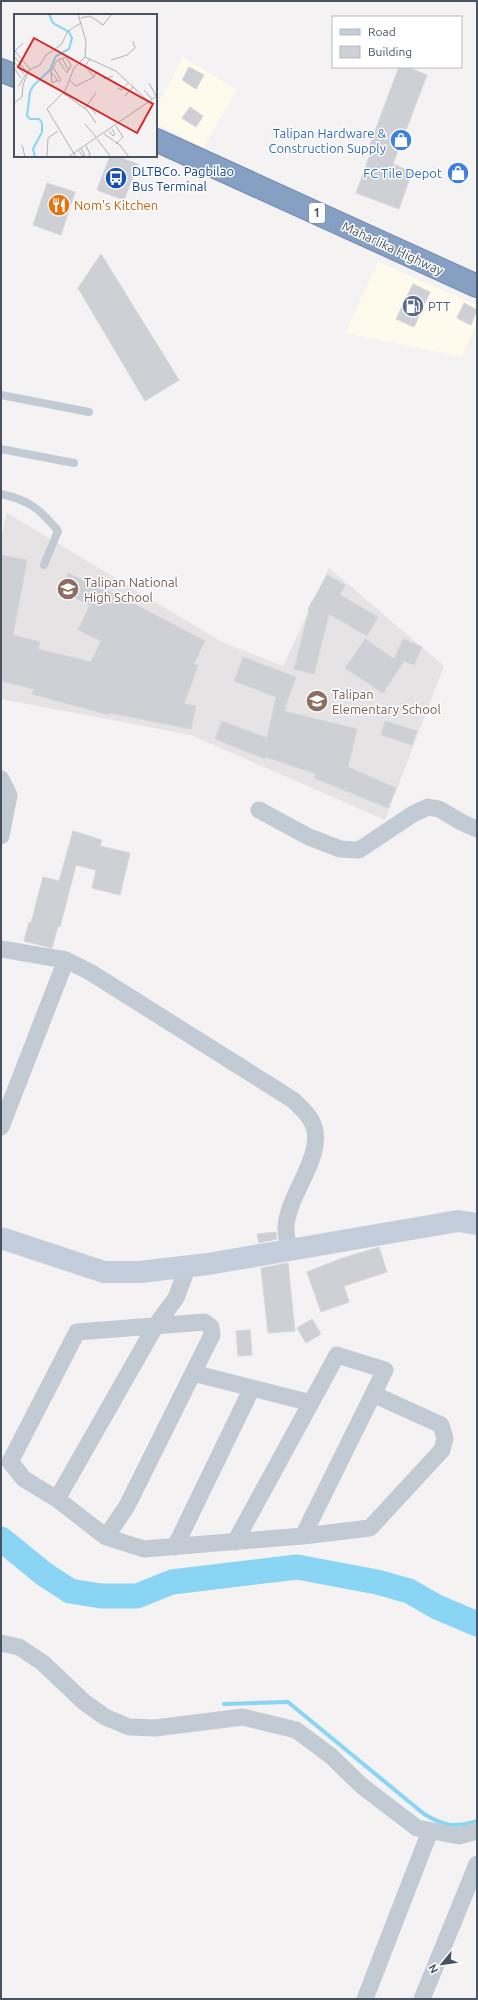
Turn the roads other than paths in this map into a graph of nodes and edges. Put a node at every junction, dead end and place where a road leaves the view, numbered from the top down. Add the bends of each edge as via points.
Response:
1 (1, 71) edge
2 (14, 76) edge
3 (157, 140) edge
4 (477, 286) edge
5 (1, 395) edge
6 (89, 412) dead end
7 (1, 449) edge
8 (74, 463) dead end
9 (1, 494) edge
10 (44, 565) dead end
11 (1, 779) edge
12 (259, 810) dead end
13 (476, 825) edge
14 (1, 836) edge
15 (1, 949) edge
16 (66, 960) junction
17 (1, 1127) edge
18 (477, 1224) edge
19 (1, 1238) edge
20 (289, 1250) junction
21 (188, 1266) junction
22 (156, 1326) junction
23 (193, 1373) junction
24 (252, 1388) junction
25 (373, 1394) junction
26 (311, 1403) junction
27 (57, 1499) junction
28 (302, 1536) junction
29 (106, 1537) junction
30 (235, 1542) junction
31 (175, 1546) junction
32 (1, 1643) edge
33 (430, 1831) junction
34 (477, 1831) edge
35 (477, 1864) edge
36 (365, 1999) edge
37 (422, 1999) edge

1 - 2 highway
3 - 4 highway, Maharlika Highway / 1
5 - 6 lane
7 - 8 lane
9 - 10 lane via 16,497 36,506 58,530
11 - 14 street via 9,795
12 - 13 street via 309,837 340,849 359,850 428,807 439,809 463,823
15 - 16 street
16 - 17 street
16 - 20 street via 90,972 293,1100 308,1115 314,1127 316,1141 289,1212 286,1228
18 - 20 street via 458,1221
19 - 21 street via 104,1272 140,1272
20 - 21 street
21 - 22 street via 176,1298
22 - 23 street via 204,1322 211,1327 212,1335
22 - 27 street
22 - 27 street via 78,1332 10,1462 24,1479
23 - 24 street
23 - 29 street via 127,1506
24 - 26 street
24 - 31 street
25 - 26 street via 385,1370 337,1355
25 - 28 street
25 - 28 street via 441,1425 446,1438 442,1450 370,1528
26 - 30 street
27 - 29 street
28 - 30 street
29 - 31 street via 144,1549
30 - 31 street
32 - 33 street via 19,1647 43,1663 84,1702 105,1717 129,1727 155,1728 243,1717 296,1730 417,1828
33 - 34 street via 459,1836
33 - 36 street
35 - 37 street

